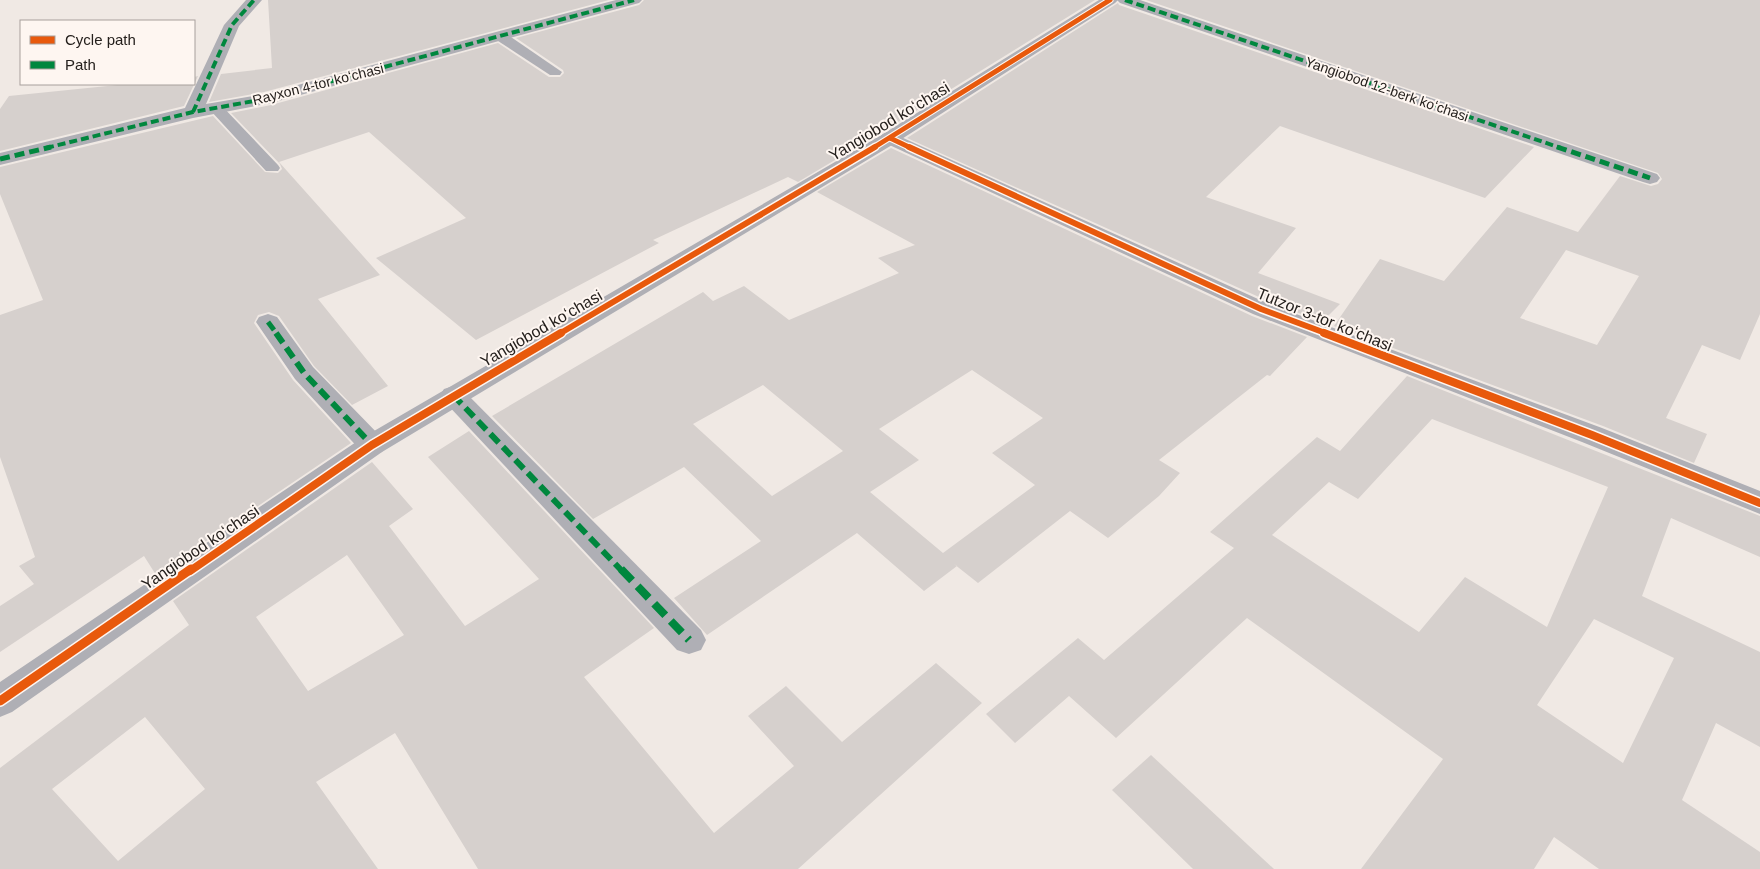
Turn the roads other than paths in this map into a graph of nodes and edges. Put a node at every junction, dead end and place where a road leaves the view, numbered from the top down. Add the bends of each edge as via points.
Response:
1 (254, 0) edge
2 (634, 0) edge
3 (1110, 0) edge
4 (1125, 0) edge
5 (500, 36) junction
6 (555, 72) dead end
7 (216, 108) junction
8 (193, 112) junction
9 (890, 138) junction
10 (0, 158) edge
11 (272, 168) dead end
12 (1650, 178) dead end
13 (268, 322) dead end
14 (453, 395) junction
15 (372, 445) junction
16 (1760, 503) edge
17 (689, 640) dead end
18 (0, 701) edge

1 - 8 street via 232,25
2 - 5 street, Rayxon 4-tor koʻchasi
3 - 9 street, Yangiobod koʻchasi
4 - 12 street, Yangiobod 12-berk koʻchasi
5 - 6 lane
5 - 7 street, Rayxon 4-tor koʻchasi via 265,99
7 - 8 street, Rayxon 4-tor koʻchasi
7 - 11 lane
8 - 10 street, Rayxon 4-tor koʻchasi
9 - 14 street, Yangiobod koʻchasi
9 - 16 street, Tutzor 3-tor koʻchasi via 1261,308
13 - 15 street via 304,373
14 - 15 street, Yangiobod koʻchasi
14 - 17 street
15 - 18 street, Yangiobod koʻchasi

